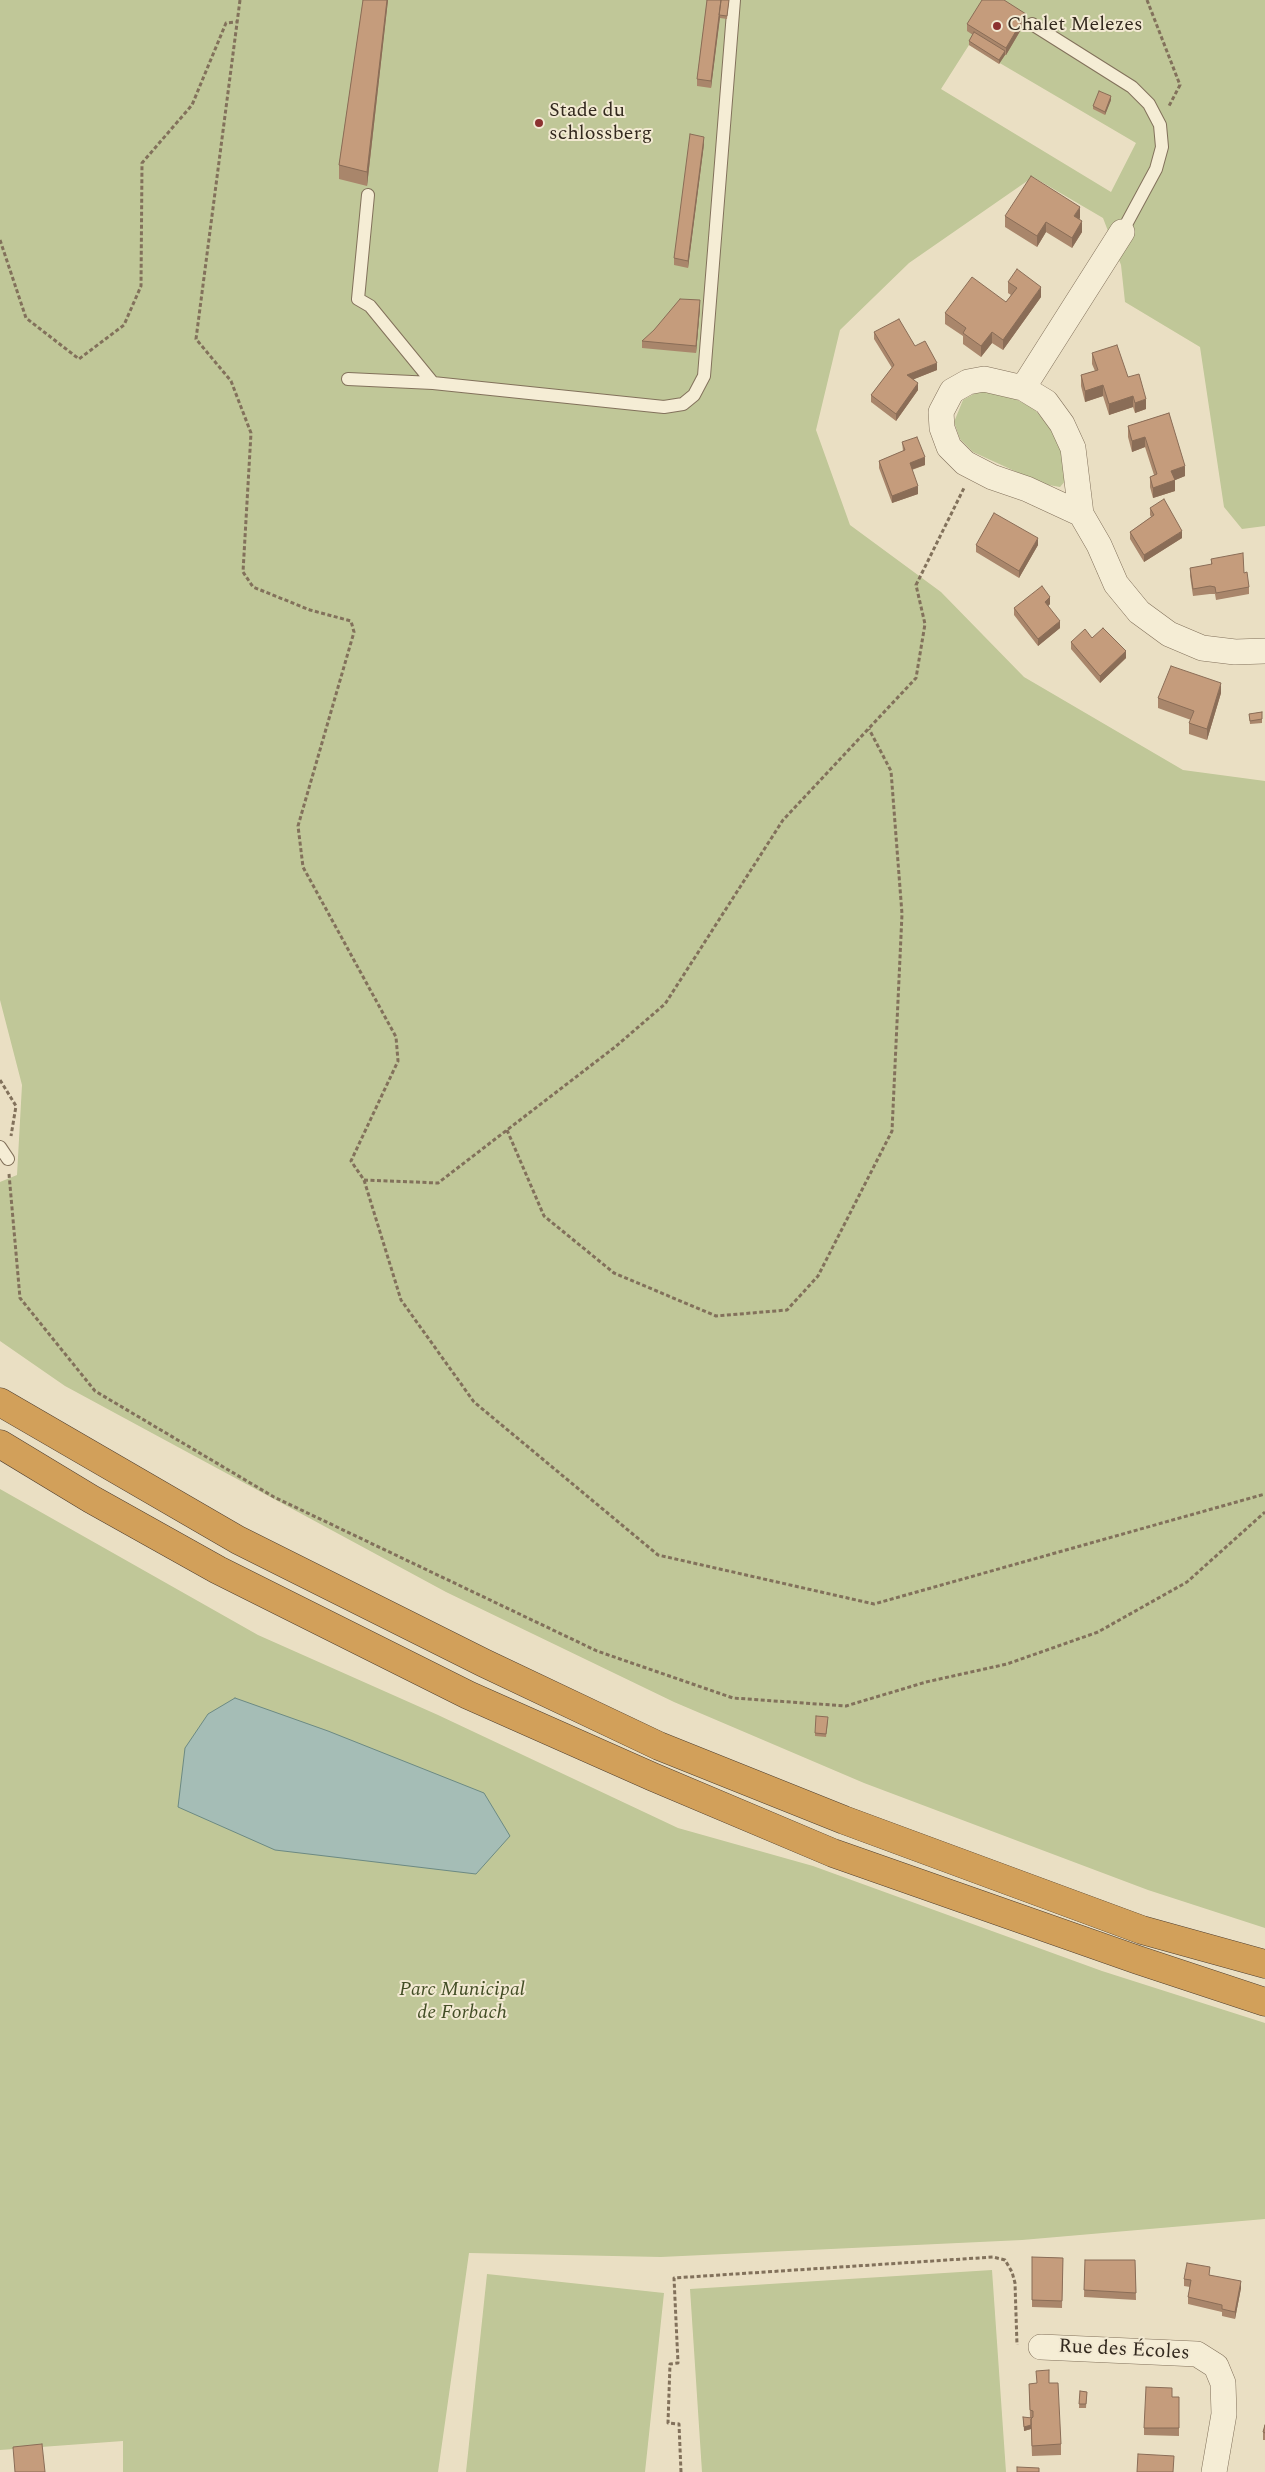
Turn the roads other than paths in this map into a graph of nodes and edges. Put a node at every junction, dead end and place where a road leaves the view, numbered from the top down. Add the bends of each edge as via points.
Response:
1 (734, 0) edge
2 (1032, 24) dead end
3 (368, 195) dead end
4 (1122, 232) joint
5 (348, 379) dead end
6 (433, 383) junction
7 (1023, 388) junction
8 (1081, 514) junction
9 (1265, 651) edge
10 (0, 1147) edge
11 (8, 1159) road end
12 (0, 1402) edge
13 (0, 1444) edge
14 (1265, 1964) edge
15 (1265, 2002) edge
16 (1041, 2347) road end
17 (1214, 2472) edge

1 - 6 lane via 704,376 694,395 683,404 664,407
2 - 4 lane via 1132,87 1149,104 1160,125 1162,147 1156,169
3 - 6 lane via 358,299 370,306
4 - 7 street
5 - 6 lane
7 - 8 street via 1046,402 1062,424 1073,448
7 - 8 street via 984,378 952,391 941,412 948,447 965,463
8 - 9 street via 1116,584 1138,612 1169,634 1202,648
10 - 11 lane
12 - 14 highway via 238,1540 659,1746 844,1820 1142,1930
13 - 15 highway via 90,1499 218,1570 468,1695 833,1853
16 - 17 street, Rue des Écoles via 1197,2354 1216,2366 1223,2383 1224,2414

